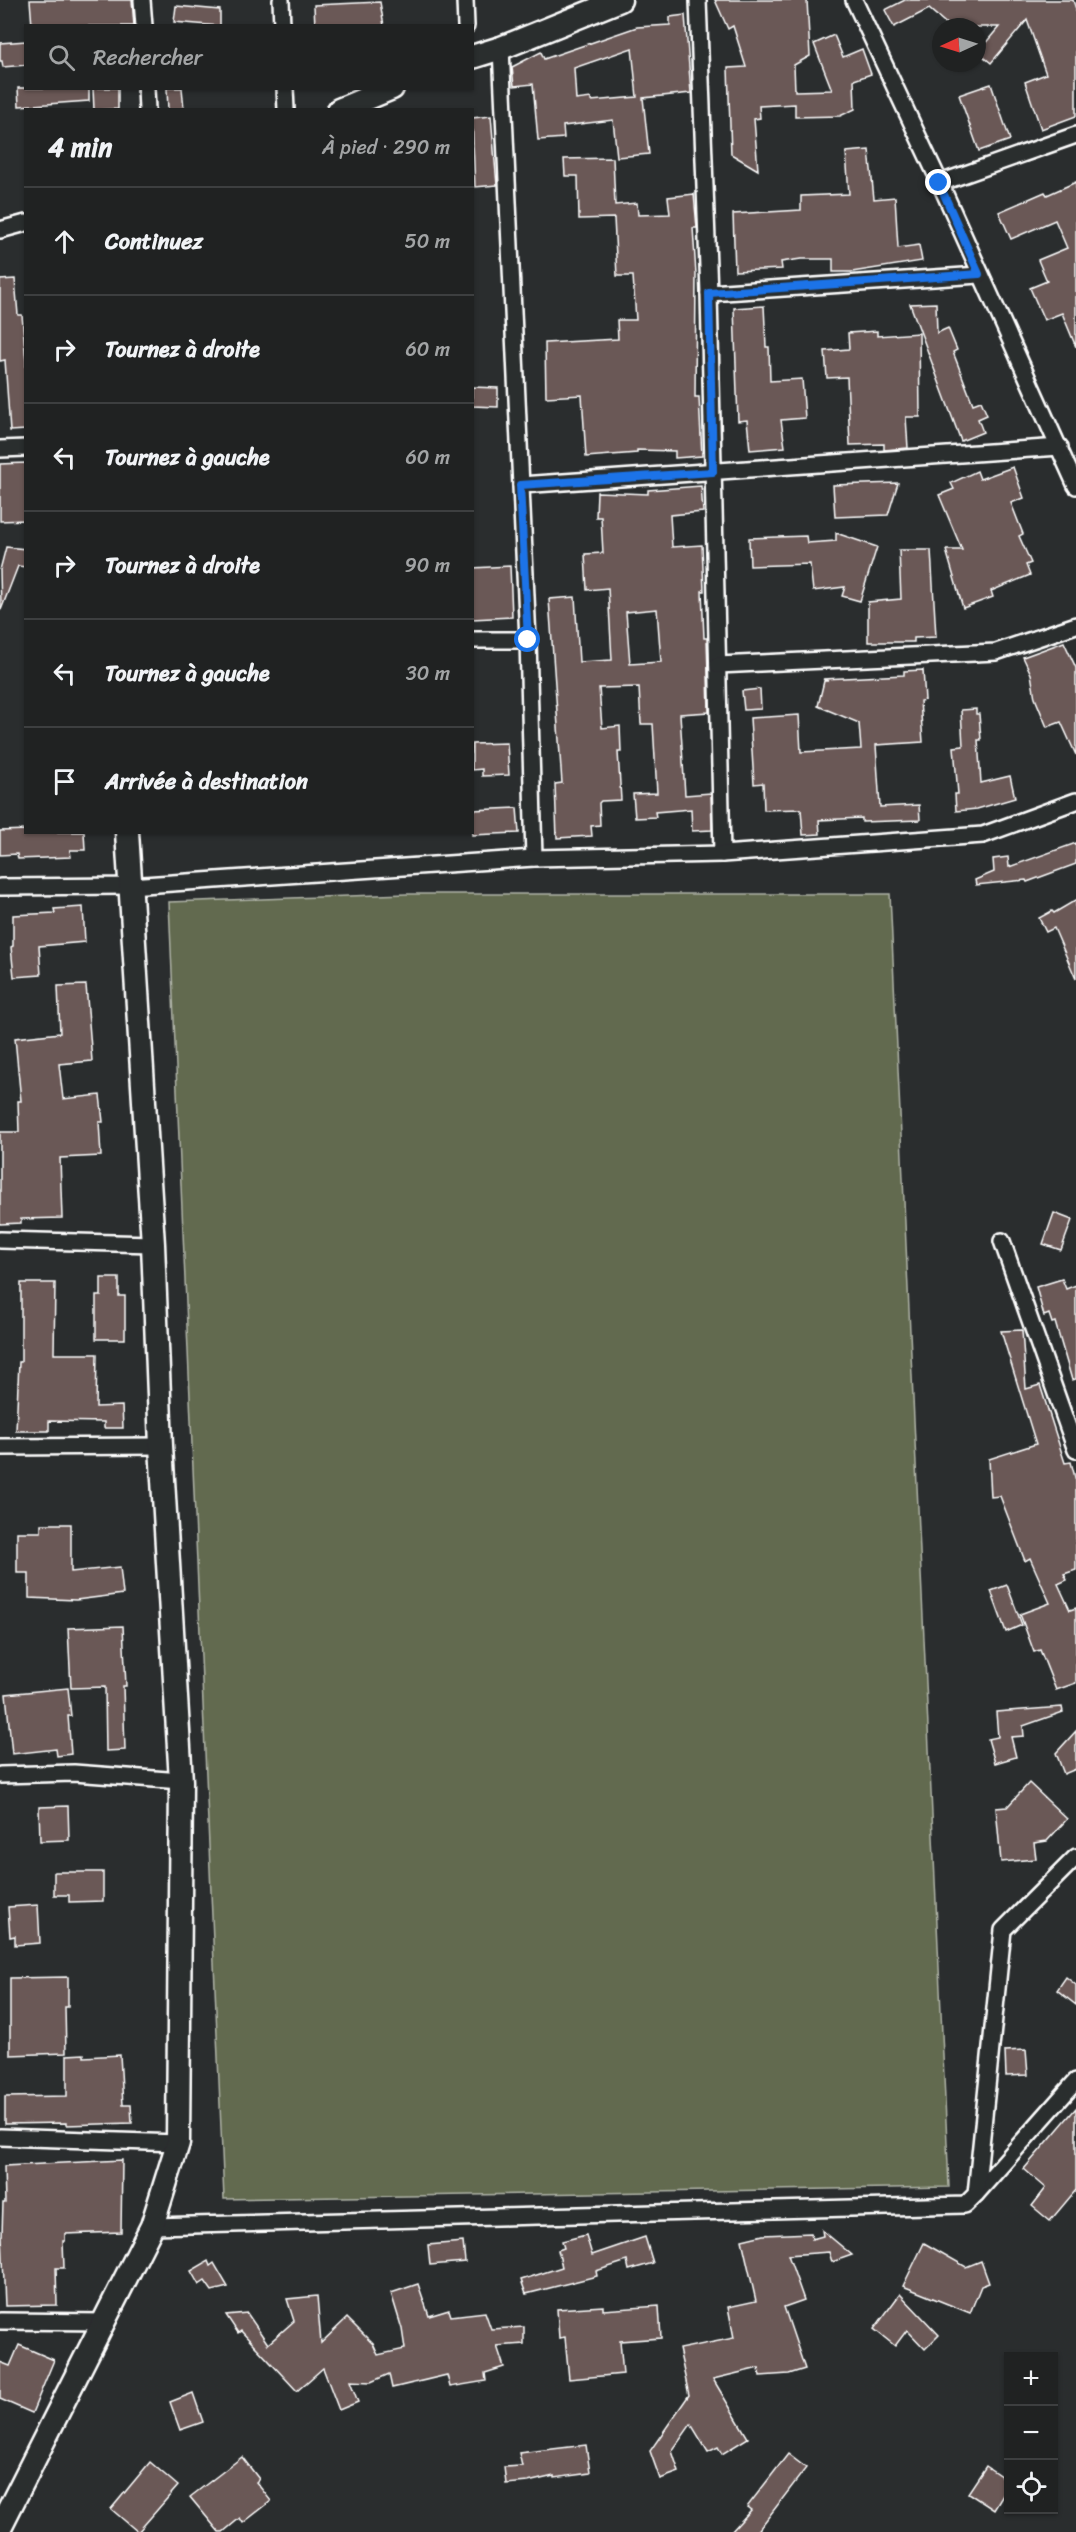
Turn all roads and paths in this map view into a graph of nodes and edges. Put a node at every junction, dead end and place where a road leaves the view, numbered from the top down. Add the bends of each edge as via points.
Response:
1 (142, 0) edge
2 (281, 0) edge
3 (465, 0) edge
4 (620, 0) edge
5 (699, 0) edge
6 (854, 0) edge
7 (144, 24) edge
8 (282, 24) edge
9 (466, 24) edge
10 (501, 48) junction
11 (474, 56) edge
12 (146, 90) edge
13 (285, 90) edge
14 (387, 90) edge
15 (147, 108) edge
16 (286, 108) edge
17 (344, 108) edge
18 (1076, 135) edge
19 (939, 183) junction
20 (24, 224) edge
21 (0, 231) edge
22 (979, 274) junction
23 (709, 293) junction
24 (1060, 447) junction
25 (24, 448) edge
26 (0, 449) edge
27 (713, 472) junction
28 (520, 485) junction
29 (1076, 486) edge
30 (1076, 625) edge
31 (474, 640) edge
32 (528, 640) junction
33 (718, 665) junction
34 (1076, 801) edge
35 (127, 834) edge
36 (722, 854) junction
37 (534, 858) junction
38 (129, 886) junction
39 (0, 887) edge
40 (0, 1240) edge
41 (1002, 1241) dead end
42 (153, 1244) junction
43 (161, 1446) junction
44 (0, 1447) edge
45 (1076, 1450) edge
46 (0, 1775) edge
47 (181, 1780) junction
48 (1076, 1857) edge
49 (1076, 2081) edge
50 (0, 2137) edge
51 (178, 2143) junction
52 (976, 2194) junction
53 (152, 2226) junction
54 (0, 2321) edge
55 (105, 2322) junction
56 (0, 2527) edge

1 - 7 street
2 - 8 street
3 - 9 street
4 - 10 street
5 - 23 street
6 - 19 street
10 - 11 street
10 - 28 street
12 - 15 street
13 - 16 street
14 - 17 street
18 - 19 street
19 - 22 street
20 - 21 street
22 - 23 street
22 - 24 street
23 - 27 street
24 - 27 street
24 - 29 street
25 - 26 street
27 - 28 street
27 - 33 street
28 - 32 street
30 - 33 street via 996,652
31 - 32 street
32 - 37 street
33 - 36 street
34 - 36 street via 983,835
35 - 38 street
36 - 37 street
37 - 38 street
38 - 39 street
38 - 42 street
40 - 42 street
41 - 45 street
42 - 43 street
43 - 44 street
43 - 47 street
46 - 47 street via 74,1773
47 - 51 street
48 - 52 street via 1003,1930
49 - 52 street
50 - 51 street
51 - 53 street
52 - 53 street via 965,2205
53 - 55 street
54 - 55 street
55 - 56 street

